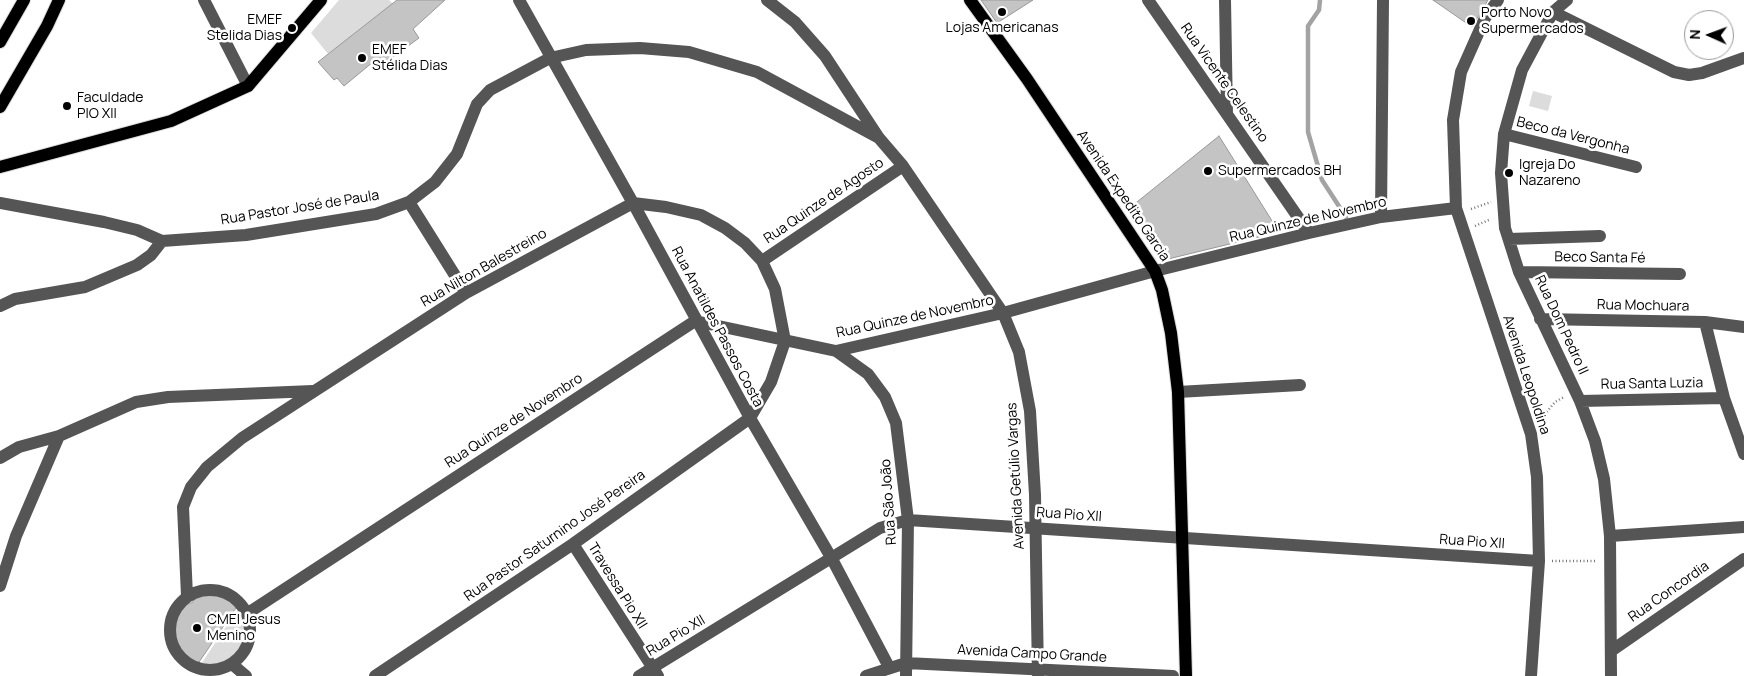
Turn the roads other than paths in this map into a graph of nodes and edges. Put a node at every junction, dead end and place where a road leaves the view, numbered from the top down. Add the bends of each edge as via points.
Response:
1 (24, 0) edge
2 (59, 0) edge
3 (204, 0) edge
4 (321, 0) edge
5 (519, 0) edge
6 (768, 0) edge
7 (970, 0) edge
8 (1148, 0) edge
9 (1225, 0) edge
10 (1383, 0) edge
11 (1498, 0) edge
12 (1567, 0) edge
13 (1553, 12) junction
14 (0, 42) edge
15 (550, 58) junction
16 (1744, 58) edge
17 (248, 86) junction
18 (0, 107) edge
19 (1227, 114) junction
20 (1504, 134) junction
21 (879, 138) junction
22 (903, 166) junction
23 (0, 167) edge
24 (1636, 167) dead end
25 (409, 202) junction
26 (0, 203) edge
27 (633, 203) junction
28 (1457, 211) junction
29 (1382, 217) junction
30 (1309, 233) junction
31 (1600, 236) dead end
32 (1509, 239) junction
33 (162, 240) junction
34 (762, 261) junction
35 (1155, 271) junction
36 (1519, 272) junction
37 (1680, 274) dead end
38 (466, 293) junction
39 (0, 306) edge
40 (1003, 313) junction
41 (1540, 319) junction
42 (695, 321) junction
43 (1705, 322) junction
44 (1744, 327) edge
45 (785, 341) junction
46 (836, 351) junction
47 (1300, 386) dead end
48 (314, 391) junction
49 (1178, 392) junction
50 (1578, 396) junction
51 (1724, 398) junction
52 (750, 418) junction
53 (60, 436) junction
54 (1744, 454) edge
55 (0, 458) edge
56 (908, 520) junction
57 (1035, 527) junction
58 (1744, 527) edge
59 (1610, 536) junction
60 (1182, 539) junction
61 (573, 544) junction
62 (832, 559) junction
63 (1744, 559) edge
64 (1539, 561) junction
65 (0, 586) edge
66 (187, 596) junction
67 (248, 613) junction
68 (1611, 651) junction
69 (232, 664) junction
70 (889, 667) junction
71 (906, 671) edge
72 (654, 672) edge
73 (1038, 672) edge
74 (201, 673) edge
75 (246, 676) edge
76 (375, 676) edge
77 (639, 676) edge
78 (866, 676) edge
79 (919, 676) edge
80 (1173, 676) edge
81 (1186, 676) edge
82 (1531, 676) edge
83 (1611, 676) edge

1 - 14 main road
2 - 18 main road via 48,26
3 - 17 street
4 - 17 main road
5 - 15 street, Rua Anatildes Passos Costa
6 - 21 street via 795,22 824,56
7 - 35 main road, Avenida Expedito Garcia via 1027,79
8 - 19 street, Rua Vicente Celestino
9 - 19 street
10 - 29 street
11 - 28 street, Avenida Leopoldina via 1485,18 1461,72 1453,120
12 - 13 street, Rua Dom Pedro II
13 - 16 street via 1674,72 1702,73
13 - 20 street, Rua Dom Pedro II via 1522,70
15 - 21 street, Rua Pastor José de Paula via 586,50 631,48 689,52 757,72
15 - 25 street, Rua Pastor José de Paula via 490,90 477,104 457,154 435,182
15 - 27 street, Rua Anatildes Passos Costa
17 - 23 main road via 171,121
19 - 30 street, Rua Vicente Celestino
20 - 24 street, Beco da Vergonha
20 - 32 street, Rua Dom Pedro II via 1500,173
21 - 22 street, Avenida Getúlio Vargas
22 - 34 street, Rua Quinze de Agosto
22 - 40 street, Avenida Getúlio Vargas
25 - 33 street, Rua Pastor José de Paula via 376,214 246,235
25 - 38 street
26 - 33 street, Rua Pastor José de Paula via 104,222
27 - 34 street via 701,215 745,243
27 - 38 street, Rua Nilton Balestreino
27 - 42 street, Rua Anatildes Passos Costa
28 - 29 street, Rua Quinze de Novembro
28 - 64 street, Avenida Leopoldina via 1531,434 1537,477
29 - 30 street, Rua Quinze de Novembro
30 - 35 street, Rua Quinze de Novembro
31 - 32 street
32 - 36 street, Rua Dom Pedro II
33 - 39 street via 138,265 85,287 15,299
34 - 45 street via 775,289
35 - 40 street, Rua Quinze de Novembro
35 - 49 main road, Avenida Expedito Garcia via 1171,333
36 - 37 street, Beco Santa Fé
36 - 41 street, Rua Dom Pedro II
38 - 48 street, Rua Nilton Balestreino
40 - 46 street, Rua Quinze de Novembro
40 - 57 street, Avenida Getúlio Vargas via 1019,352 1030,411
41 - 43 street, Rua Mochuara
41 - 50 street, Rua Dom Pedro II
42 - 45 street, Rua Quinze de Novembro
42 - 52 street, Rua Anatildes Passos Costa
42 - 67 street, Rua Quinze de Novembro
43 - 44 street, Rua Mochuara
43 - 51 street
45 - 46 street, Rua Quinze de Novembro
45 - 52 street via 771,382
46 - 56 street, Rua São João via 868,374 885,396 896,423
47 - 49 street
48 - 53 street via 168,397 136,402
48 - 66 street, Rua Nilton Balestreino via 236,443 207,467 191,487 183,507
49 - 60 main road, Avenida Expedito Garcia
50 - 51 street, Rua Santa Luzia
50 - 59 street, Rua Dom Pedro II via 1604,479
51 - 54 street
52 - 61 street, Rua Pastor Saturnino José Pereira
52 - 62 street, Rua Anatildes Passos Costa
53 - 55 street via 19,447
53 - 65 street via 16,536
56 - 57 street, Rua Pio XII
56 - 62 street, Rua Pio XII via 880,528
56 - 71 street, Rua São João
57 - 60 street, Rua Pio XII
57 - 73 street, Avenida Getúlio Vargas
58 - 59 street
59 - 68 street, Rua Dom Pedro II
60 - 64 street, Rua Pio XII
60 - 81 main road, Avenida Expedito Garcia
61 - 72 street, Travessa Pio XII
61 - 76 street, Rua Pastor Saturnino José Pereira
62 - 70 street, Rua Anatildes Passos Costa
62 - 72 street, Rua Pio XII
63 - 68 street, Rua Concordia
64 - 82 street, Avenida Leopoldina
66 - 67 street via 208,590 220,591 241,604
66 - 74 street via 171,619 170,638 183,660
67 - 69 street via 248,644
68 - 83 street, Rua Dom Pedro II
69 - 74 street
69 - 75 street
70 - 71 street, Avenida Campo Grande
70 - 78 street
71 - 73 street, Avenida Campo Grande
71 - 79 street, Avenida Campo Grande
72 - 77 street, Rua Pio XII
73 - 80 street, Avenida Campo Grande

